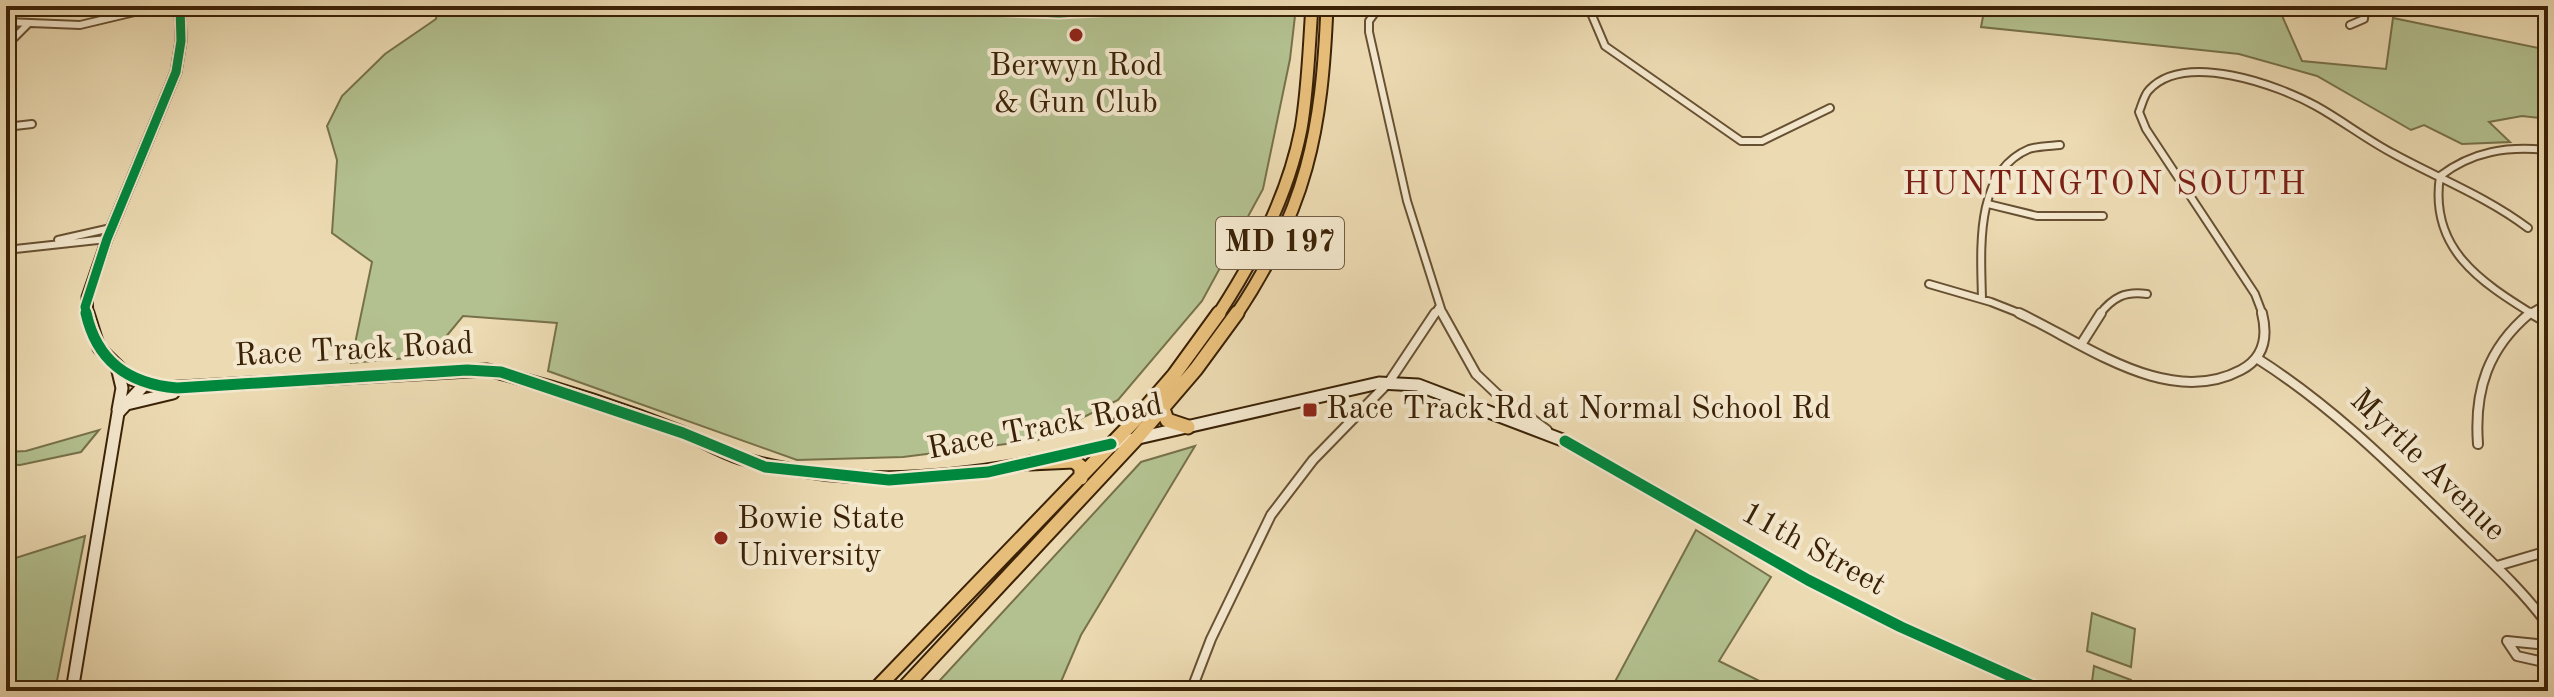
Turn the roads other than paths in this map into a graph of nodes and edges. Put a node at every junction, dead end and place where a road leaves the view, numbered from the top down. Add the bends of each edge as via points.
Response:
1 (160, 6) edge
2 (180, 6) edge
3 (1312, 6) edge
4 (1327, 6) edge
5 (1380, 6) edge
6 (1588, 6) edge
7 (2365, 6) edge
8 (2539, 6) edge
9 (2548, 8) edge
10 (6, 22) edge
11 (28, 24) junction
12 (2350, 25) dead end
13 (6, 46) edge
14 (1830, 108) dead end
15 (32, 124) dead end
16 (6, 127) edge
17 (2060, 145) dead end
18 (2548, 150) edge
19 (2440, 176) junction
20 (1988, 204) junction
21 (2103, 216) dead end
22 (2528, 228) dead end
23 (109, 234) junction
24 (6, 250) edge
25 (1929, 284) dead end
26 (2147, 294) dead end
27 (1982, 299) junction
28 (2548, 303) edge
29 (1439, 308) junction
30 (2530, 312) junction
31 (2548, 323) edge
32 (2082, 343) junction
33 (2258, 359) junction
34 (116, 365) junction
35 (1389, 382) junction
36 (145, 384) junction
37 (200, 386) junction
38 (1163, 409) junction
39 (120, 410) junction
40 (1188, 427) junction
41 (1137, 439) junction
42 (1565, 441) junction
43 (1111, 444) junction
44 (2478, 444) dead end
45 (1030, 463) junction
46 (1081, 478) junction
47 (2548, 551) edge
48 (2497, 566) junction
49 (2548, 625) edge
50 (2548, 645) edge
51 (2548, 663) edge
52 (72, 691) edge
53 (874, 691) edge
54 (901, 691) edge
55 (1191, 691) edge
56 (2044, 691) edge

1 - 11 street via 91,24
2 - 23 street, Race Track Road via 176,72
3 - 43 main road, MD 197 via 1309,86 1301,131 1262,245 1207,331
4 - 38 main road, MD 197 via 1320,111 1293,213 1247,303
5 - 29 street via 1369,21 1369,32 1407,201
6 - 14 street via 1605,46 1741,141 1765,141 1808,113
7 - 12 street via 2364,19
8 - 9 street
10 - 11 street
11 - 13 street
15 - 16 street
17 - 20 street via 2033,149 2006,163
18 - 19 street via 2481,152
19 - 22 street via 2498,205
19 - 30 street via 2435,207 2447,239 2474,270
19 - 33 street via 2307,101 2257,81 2189,72 2166,77 2149,90 2139,112 2146,129 2261,306 2265,331
20 - 21 street via 2037,216
20 - 27 street via 1982,235
23 - 24 street
23 - 34 street, Race Track Road via 85,307 95,341
25 - 27 street
26 - 32 street via 2129,291 2114,297
27 - 32 street
28 - 30 street
29 - 35 street
29 - 42 street via 1476,374
30 - 31 street
30 - 44 street via 2485,366 2476,400
32 - 33 street via 2130,368 2186,382 2228,378
33 - 48 street, Myrtle Avenue via 2354,426
34 - 36 street, Race Track Road
34 - 39 street
35 - 40 street, Race Track Road
35 - 42 street, Race Track Road via 1439,392
35 - 55 street via 1313,460 1271,515
36 - 37 street, Race Track Road
36 - 39 street
37 - 39 street via 134,400
37 - 45 street, Race Track Road via 487,370 780,470 889,480 966,475
38 - 40 main road via 1167,420
38 - 41 main road, MD 197
39 - 52 street
40 - 41 street, Race Track Road
41 - 43 street, Race Track Road
41 - 54 main road, MD 197
42 - 56 street, 11th Street via 1818,586
43 - 45 street, Race Track Road
43 - 46 main road, MD 197
45 - 46 main road via 1074,461 1081,467
46 - 53 main road, MD 197
47 - 48 street
48 - 49 street, Myrtle Avenue
50 - 51 street via 2507,641 2515,656

